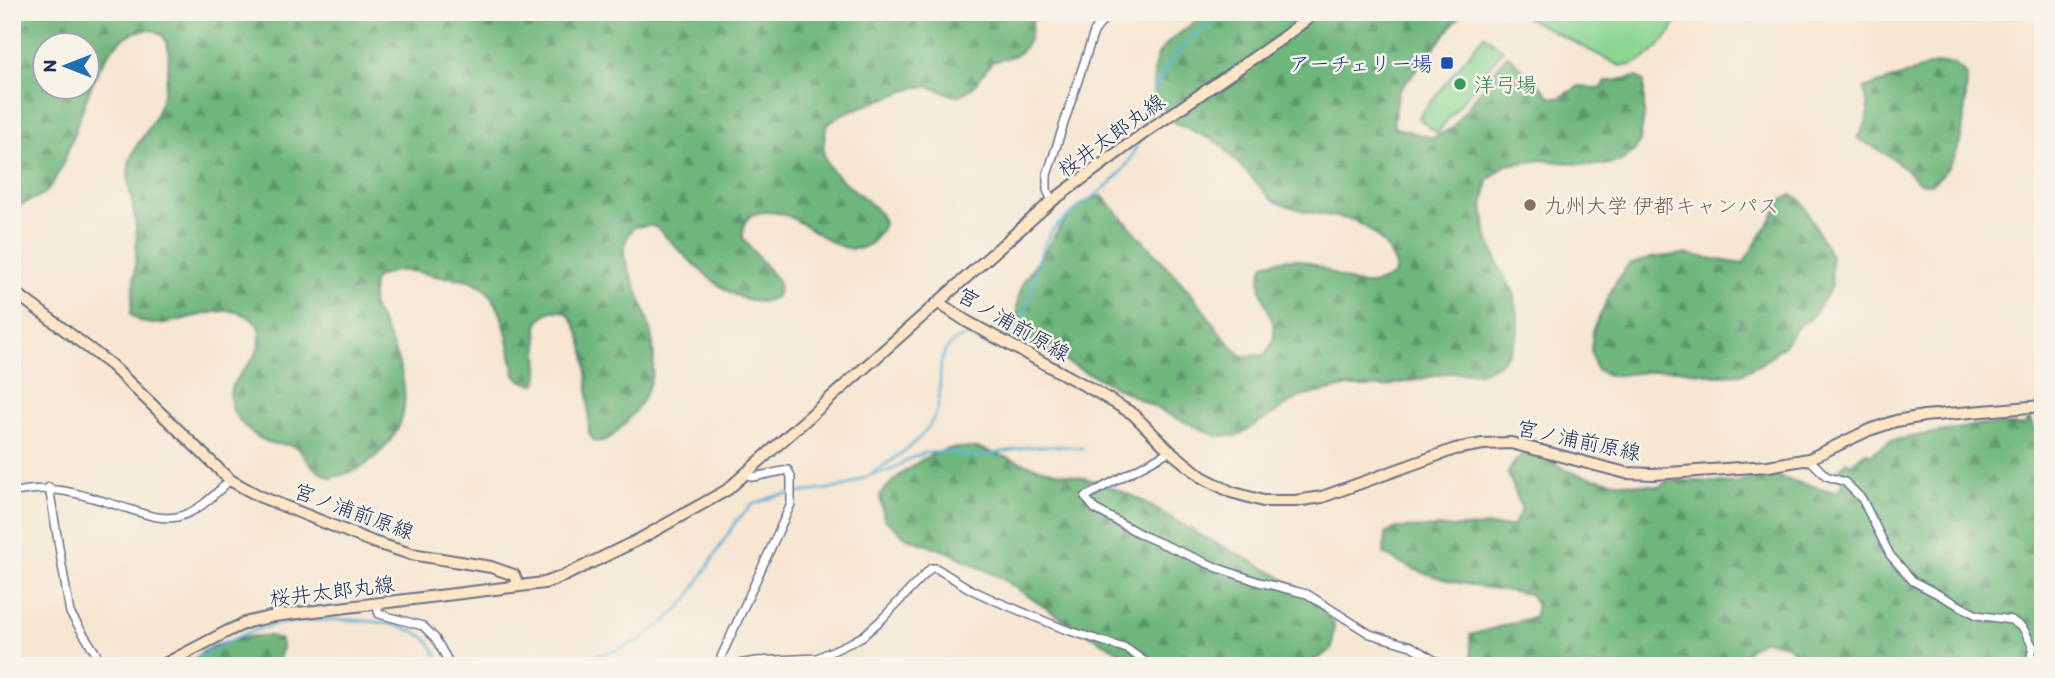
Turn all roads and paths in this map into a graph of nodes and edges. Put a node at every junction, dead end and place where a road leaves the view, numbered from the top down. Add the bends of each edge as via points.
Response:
1 (1110, 12) edge
2 (1316, 12) edge
3 (1052, 201) junction
4 (12, 290) edge
5 (939, 303) junction
6 (2043, 406) edge
7 (1170, 451) junction
8 (1809, 459) junction
9 (746, 474) junction
10 (230, 480) junction
11 (49, 487) junction
12 (12, 492) edge
13 (518, 586) junction
14 (376, 604) junction
15 (104, 666) edge
16 (162, 666) edge
17 (451, 666) edge
18 (725, 666) edge
19 (1151, 666) edge
20 (1444, 666) edge
21 (2029, 666) edge

1 - 3 street via 1094,32 1047,175
2 - 3 main road, 桜井太郎丸線
3 - 5 main road, 桜井太郎丸線
4 - 10 main road, 宮ノ浦前原線 via 111,365
5 - 7 main road, 宮ノ浦前原線 via 1133,414
5 - 9 main road, 宮ノ浦前原線
6 - 8 main road, 宮ノ浦前原線 via 1896,421
7 - 8 main road, 宮ノ浦前原線 via 1202,477 1231,492 1264,501 1322,497 1455,449 1483,444 1531,447 1626,473 1768,466
7 - 20 street via 1084,497 1095,509 1142,536 1218,568 1307,594 1370,634 1411,646
8 - 21 street via 1862,499 1890,555 1913,581 1977,615 2011,620 2023,628 2033,647
9 - 13 main road, 宮ノ浦前原線 via 727,490 640,539 564,576
9 - 18 street via 753,477 788,470 790,504 720,657
10 - 11 street via 200,507 176,517 156,517
10 - 13 main road, 宮ノ浦前原線 via 258,496 373,542 514,575
11 - 12 street
11 - 15 street via 70,613
13 - 14 main road, 桜井太郎丸線
14 - 16 main road, 桜井太郎丸線 via 248,622
14 - 17 street via 379,614 423,626
18 - 19 street via 817,658 852,642 881,620 930,568 936,568 996,601 1127,649

